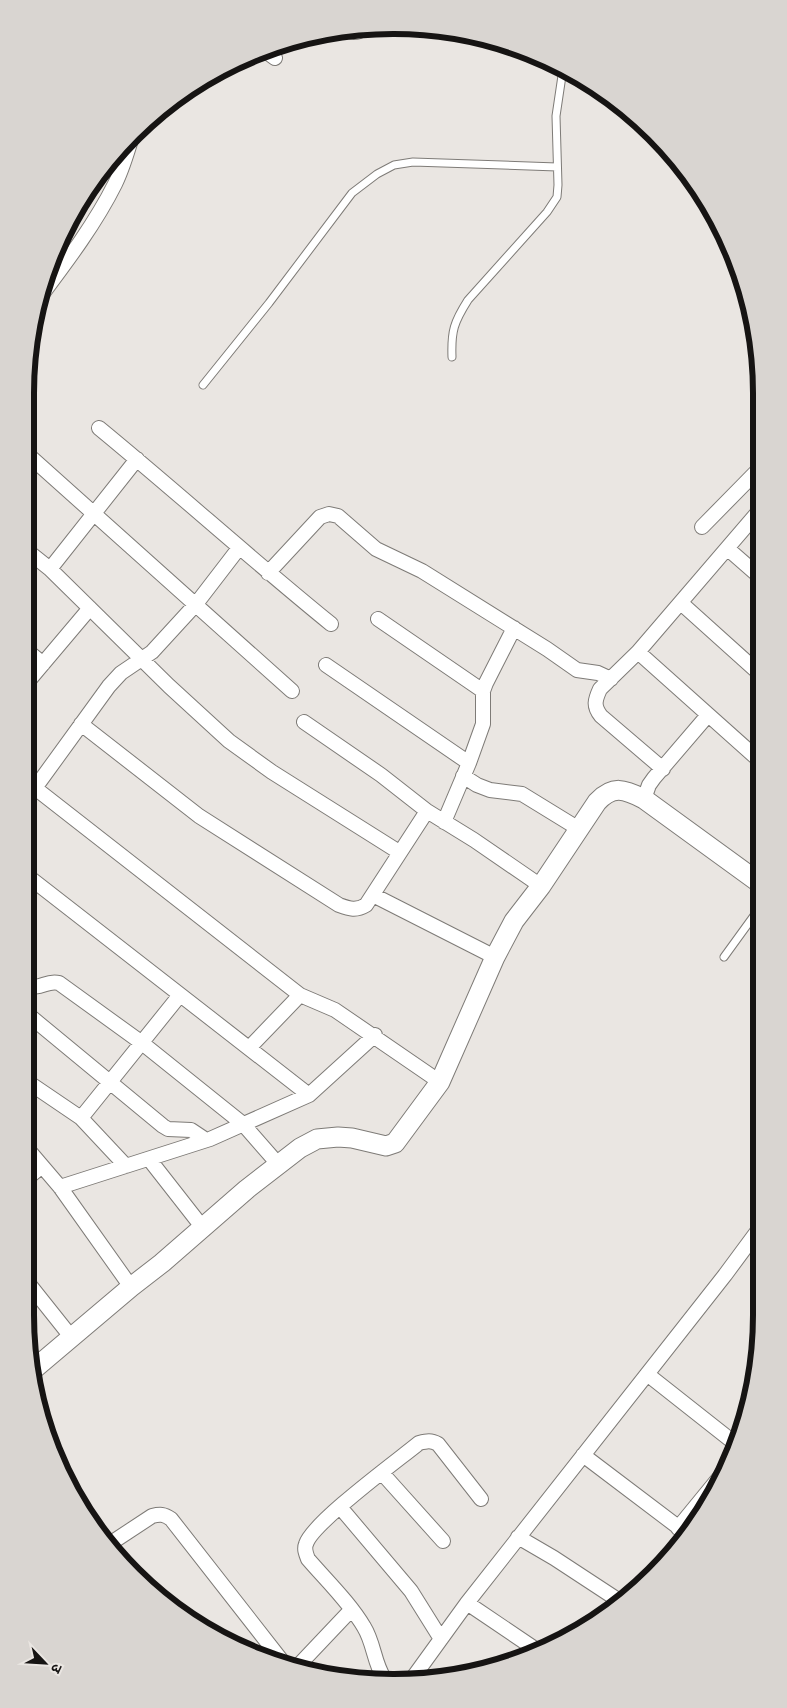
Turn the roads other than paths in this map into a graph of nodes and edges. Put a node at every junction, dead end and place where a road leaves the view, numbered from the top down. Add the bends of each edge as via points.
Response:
1 (562, 76) edge
2 (126, 153) edge
3 (557, 167) junction
4 (52, 281) edge
5 (452, 357) dead end
6 (202, 386) dead end
7 (99, 428) dead end
8 (137, 459) junction
9 (34, 460) edge
10 (753, 474) edge
11 (94, 514) junction
12 (753, 519) edge
13 (702, 527) dead end
14 (239, 548) junction
15 (728, 550) junction
16 (34, 556) edge
17 (50, 569) junction
18 (753, 571) edge
19 (268, 573) junction
20 (681, 603) junction
21 (196, 604) junction
22 (90, 608) junction
23 (378, 620) dead end
24 (330, 624) dead end
25 (514, 628) junction
26 (638, 652) junction
27 (34, 656) edge
28 (143, 659) junction
29 (43, 664) junction
30 (326, 665) dead end
31 (753, 668) edge
32 (34, 674) edge
33 (611, 679) junction
34 (292, 690) dead end
35 (484, 691) junction
36 (708, 715) junction
37 (304, 722) dead end
38 (82, 724) junction
39 (753, 755) edge
40 (466, 769) junction
41 (663, 769) junction
42 (35, 788) joint
43 (644, 799) junction
44 (427, 811) junction
45 (444, 822) junction
46 (578, 829) junction
47 (399, 852) junction
48 (753, 878) edge
49 (34, 881) edge
50 (541, 886) junction
51 (373, 895) junction
52 (753, 917) edge
53 (495, 957) junction
54 (724, 957) dead end
55 (34, 986) edge
56 (180, 995) junction
57 (300, 996) junction
58 (34, 1019) edge
59 (375, 1036) junction
60 (142, 1043) junction
61 (249, 1048) junction
62 (110, 1082) junction
63 (440, 1082) junction
64 (34, 1086) edge
65 (308, 1095) junction
66 (81, 1118) junction
67 (243, 1124) junction
68 (206, 1140) junction
69 (34, 1157) edge
70 (149, 1159) junction
71 (278, 1164) junction
72 (42, 1166) junction
73 (126, 1166) junction
74 (34, 1173) edge
75 (60, 1187) junction
76 (203, 1228) junction
77 (753, 1239) edge
78 (131, 1286) junction
79 (34, 1290) edge
80 (72, 1338) junction
81 (38, 1366) edge
82 (647, 1374) junction
83 (730, 1440) edge
84 (583, 1455) junction
85 (382, 1473) junction
86 (481, 1499) dead end
87 (340, 1507) junction
88 (682, 1530) edge
89 (518, 1537) junction
90 (114, 1541) edge
91 (443, 1541) dead end
92 (615, 1598) edge
93 (467, 1603) junction
94 (351, 1610) junction
95 (441, 1639) junction
96 (531, 1647) edge
97 (277, 1655) edge
98 (301, 1662) edge
99 (382, 1673) edge
100 (418, 1673) edge

1 - 3 lane via 556,116
2 - 4 street via 105,204
3 - 5 lane via 557,197 547,212 458,315 452,337
3 - 6 lane via 413,162 394,165 377,174 352,193
7 - 8 street
8 - 11 street
8 - 14 street
9 - 11 street
10 - 13 street
11 - 17 street
11 - 21 street
12 - 15 street
14 - 19 street
14 - 21 street
15 - 18 street
15 - 20 street
16 - 17 street
17 - 22 street
19 - 24 street
19 - 25 street via 320,517 338,516 376,549 422,571
20 - 26 street
20 - 31 street
21 - 28 street
21 - 34 street
22 - 28 street
22 - 29 street
23 - 35 street
25 - 33 street via 577,670
25 - 35 street
26 - 33 street
26 - 36 street
27 - 29 street
28 - 38 street via 121,673
28 - 47 street via 169,686 251,757
29 - 32 street
30 - 40 street
33 - 41 street via 600,690 594,704 596,710
35 - 40 street via 483,724
36 - 39 street
36 - 41 street
37 - 44 street
38 - 42 street
38 - 51 street via 199,816 339,905 360,909
40 - 45 street
40 - 46 street via 477,786 522,794
41 - 43 street via 649,785
42 - 57 street
43 - 46 street via 622,790 604,794
43 - 48 street
44 - 45 street
44 - 47 street
45 - 50 street
46 - 50 street
47 - 51 street
49 - 56 street
50 - 53 street via 514,921
51 - 53 street
52 - 54 lane
53 - 63 street
55 - 60 street via 58,983
56 - 60 street
56 - 61 street
57 - 59 street via 335,1010
57 - 61 street
58 - 62 street
59 - 63 street
59 - 65 street
60 - 62 street
60 - 67 street
61 - 65 street
62 - 66 street
62 - 68 street via 163,1126 191,1130
63 - 71 street via 395,1143 386,1146 345,1137 317,1139
64 - 66 street
65 - 67 street
66 - 73 street
67 - 68 street
67 - 71 street
68 - 70 street
69 - 72 street
70 - 73 street
70 - 76 street
71 - 76 street
72 - 74 street
72 - 75 street
73 - 75 street
75 - 78 street
76 - 78 street
77 - 82 street
78 - 80 street
79 - 80 street
80 - 81 street
82 - 83 street
82 - 84 street
84 - 88 street
84 - 89 street
85 - 86 street via 419,1444 432,1440
85 - 87 street
85 - 91 street
87 - 94 street via 310,1535 304,1550
87 - 95 street via 411,1591
89 - 92 street
89 - 93 street
90 - 97 street via 152,1516 159,1514 171,1519
93 - 95 street
93 - 96 street
94 - 98 street
94 - 99 street via 366,1629
95 - 100 street

